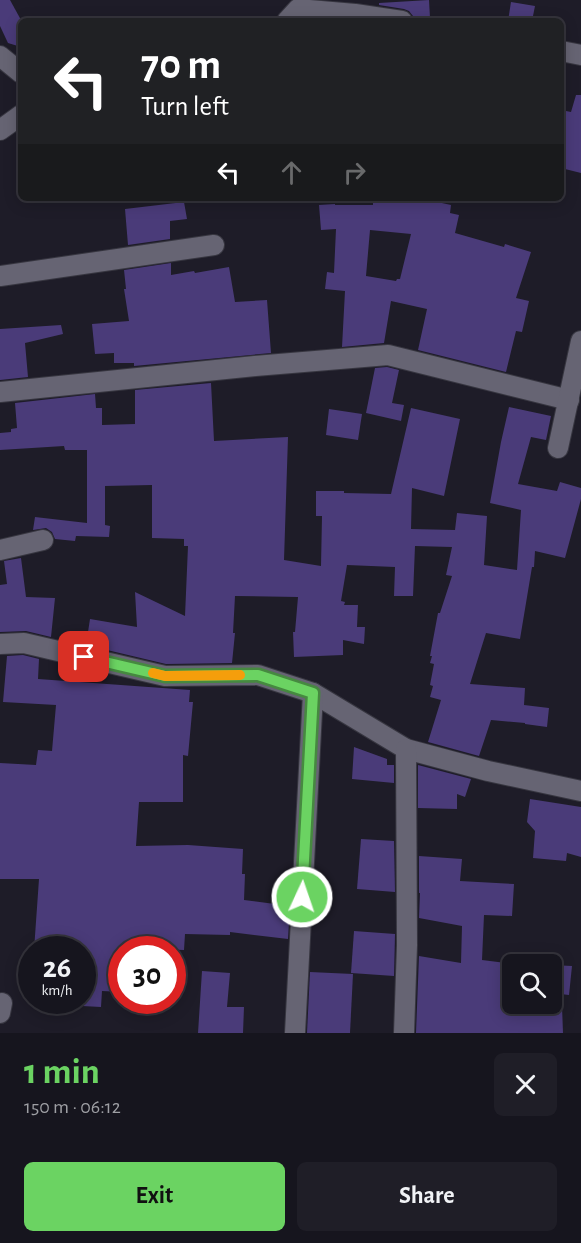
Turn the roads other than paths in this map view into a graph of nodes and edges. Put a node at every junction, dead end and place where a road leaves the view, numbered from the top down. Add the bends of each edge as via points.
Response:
1 (290, 18) edge
2 (382, 18) edge
3 (564, 52) edge
4 (581, 55) edge
5 (0, 56) edge
6 (18, 71) edge
7 (18, 117) edge
8 (0, 130) edge
9 (214, 245) dead end
10 (0, 276) edge
11 (581, 341) edge
12 (0, 392) edge
13 (569, 400) junction
14 (558, 448) dead end
15 (43, 540) dead end
16 (0, 550) edge
17 (0, 644) edge
18 (313, 693) junction
19 (406, 750) junction
20 (581, 791) edge
21 (296, 1033) edge
22 (404, 1033) edge

1 - 2 street via 298,9
3 - 4 street
5 - 6 street
7 - 8 street
9 - 10 street
11 - 13 street
12 - 13 street via 388,355
13 - 14 street
15 - 16 street
17 - 18 street via 24,643 165,676 258,675
18 - 19 street
18 - 21 street
19 - 20 street
19 - 22 street

